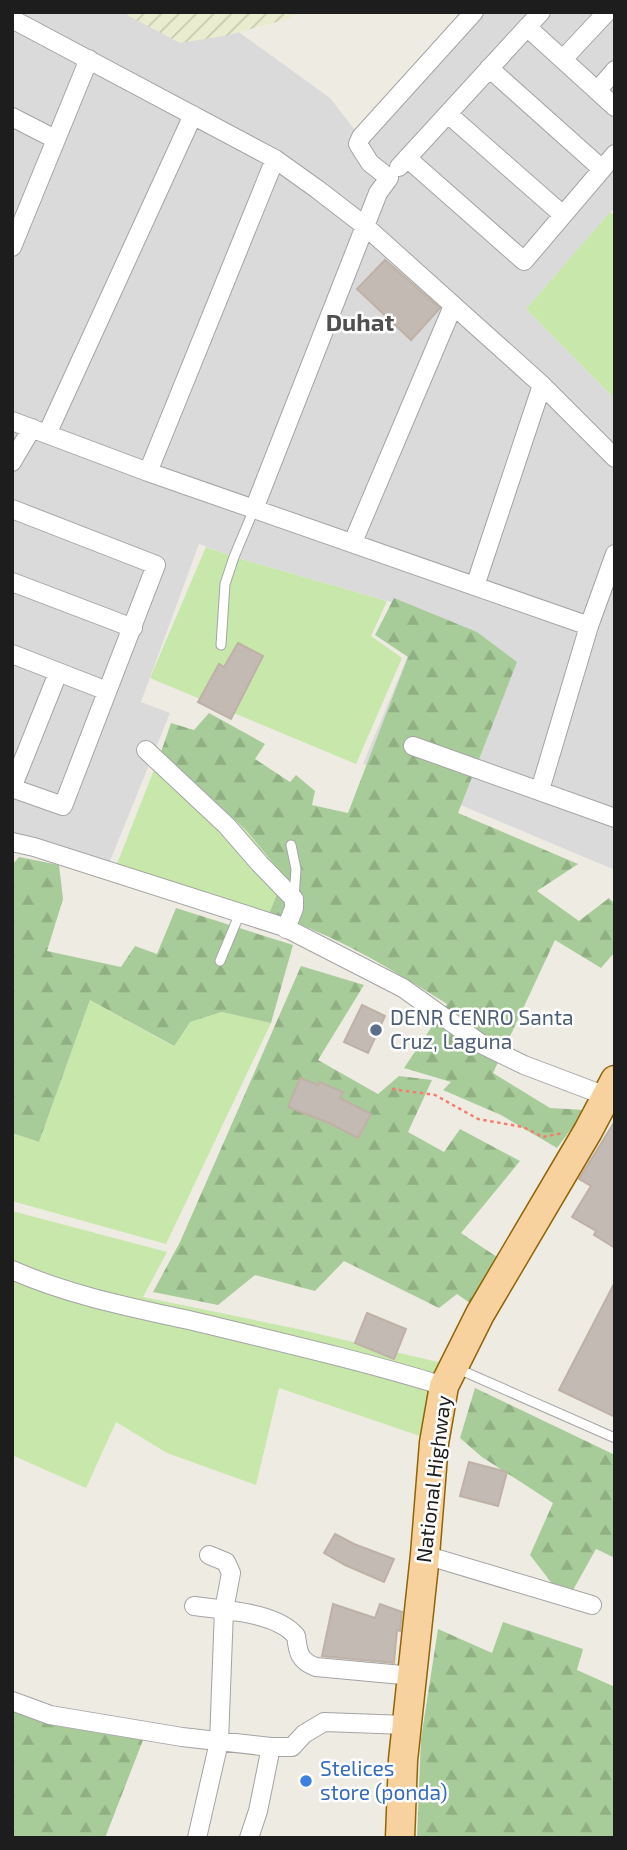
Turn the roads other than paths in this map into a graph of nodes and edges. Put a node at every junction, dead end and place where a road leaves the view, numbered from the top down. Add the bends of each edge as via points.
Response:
1 (474, 12) edge
2 (541, 12) edge
3 (607, 12) edge
4 (12, 19) edge
5 (527, 27) junction
6 (89, 60) junction
7 (563, 60) junction
8 (489, 68) junction
9 (615, 70) edge
10 (597, 90) junction
11 (615, 107) edge
12 (448, 114) junction
13 (194, 115) junction
14 (12, 117) edge
15 (55, 139) junction
16 (615, 154) edge
17 (407, 158) junction
18 (275, 159) junction
19 (602, 169) junction
20 (389, 178) junction
21 (563, 215) junction
22 (17, 224) edge
23 (365, 226) junction
24 (12, 247) edge
25 (453, 306) junction
26 (542, 385) junction
27 (12, 421) edge
28 (39, 431) junction
29 (615, 458) edge
30 (12, 462) edge
31 (148, 472) junction
32 (12, 509) edge
33 (254, 509) junction
34 (353, 541) junction
35 (615, 554) edge
36 (12, 582) edge
37 (475, 586) junction
38 (589, 626) junction
39 (133, 628) junction
40 (220, 645) dead end
41 (12, 654) edge
42 (58, 673) junction
43 (107, 691) junction
44 (413, 746) dead end
45 (146, 750) dead end
46 (12, 788) edge
47 (540, 790) junction
48 (615, 818) edge
49 (12, 842) edge
50 (291, 845) dead end
51 (294, 899) junction
52 (240, 913) junction
53 (286, 929) junction
54 (220, 961) dead end
55 (610, 1088) edge
56 (12, 1270) edge
57 (449, 1376) junction
58 (615, 1438) edge
59 (209, 1555) dead end
60 (425, 1555) junction
61 (592, 1605) dead end
62 (194, 1606) dead end
63 (224, 1610) junction
64 (413, 1676) junction
65 (12, 1701) edge
66 (406, 1725) junction
67 (219, 1742) junction
68 (271, 1747) junction
69 (197, 1838) edge
70 (249, 1838) edge
71 (400, 1838) edge

1 - 20 street via 361,136 358,144 370,163
2 - 5 street
3 - 7 street
4 - 6 street
5 - 7 street
5 - 8 street
6 - 13 street
6 - 15 street
7 - 10 street
8 - 12 street
8 - 19 street
9 - 10 street
10 - 11 street
12 - 17 street
12 - 21 street
13 - 18 street
13 - 28 street
14 - 15 street
15 - 22 street
16 - 19 street
17 - 20 street
17 - 21 street via 524,261
18 - 23 street
18 - 31 street
19 - 21 street
20 - 23 street
22 - 24 street
23 - 25 street
23 - 33 street
25 - 26 street
25 - 34 street
26 - 29 street
26 - 37 street
27 - 28 street
28 - 30 street
28 - 31 street
31 - 33 street
32 - 39 street via 156,565
33 - 34 street
33 - 40 lane via 225,583
34 - 37 street
35 - 38 street
36 - 39 street
37 - 38 street
38 - 47 street
39 - 43 street
41 - 42 street
42 - 43 street
42 - 46 street
43 - 46 street via 63,806
44 - 47 street
45 - 51 street via 227,826
47 - 48 street
49 - 52 street
50 - 51 lane via 296,869
51 - 53 street
52 - 53 street
52 - 54 lane
53 - 55 street via 403,988 483,1045 524,1065
55 - 57 main road, National Highway
56 - 57 street via 114,1304 383,1367
57 - 58 lane
57 - 60 main road, National Highway via 434,1443
59 - 63 street via 226,1562 231,1573
60 - 61 street
60 - 64 main road, National Highway
62 - 63 street
63 - 64 street via 254,1615 293,1632 306,1663
63 - 67 street
64 - 66 main road, National Highway
65 - 67 street via 50,1715
66 - 68 street via 324,1722 292,1746
66 - 71 main road, National Highway
67 - 68 street
67 - 69 street
68 - 70 street

